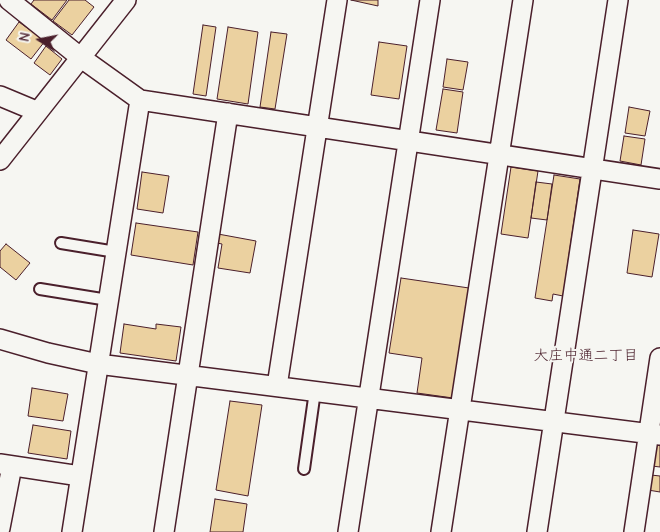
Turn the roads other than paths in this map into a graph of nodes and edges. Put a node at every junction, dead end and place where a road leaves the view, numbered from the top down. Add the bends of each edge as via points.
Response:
1 (9, 0) edge
2 (126, 0) edge
3 (337, 0) edge
4 (430, 0) edge
5 (523, 0) edge
6 (618, 0) edge
7 (80, 57) junction
8 (0, 96) edge
9 (140, 100) junction
10 (36, 112) junction
11 (228, 114) junction
12 (316, 127) junction
13 (408, 141) junction
14 (500, 155) junction
15 (0, 160) edge
16 (593, 169) junction
17 (660, 179) edge
18 (61, 243) dead end
19 (116, 252) junction
20 (40, 289) dead end
21 (108, 300) junction
22 (0, 339) edge
23 (660, 358) edge
24 (98, 364) junction
25 (188, 375) junction
26 (277, 386) junction
27 (315, 391) junction
28 (368, 398) junction
29 (459, 409) junction
30 (555, 421) junction
31 (654, 434) edge
32 (6, 465) edge
33 (304, 469) dead end
34 (80, 476) junction
35 (0, 528) edge
36 (72, 532) edge
37 (164, 532) edge
38 (348, 532) edge
39 (441, 532) edge
40 (537, 532) edge
41 (634, 532) edge

1 - 7 street
2 - 7 street
3 - 12 street
4 - 13 street
5 - 14 street
6 - 16 street
7 - 9 street
7 - 10 street
8 - 10 street
9 - 11 street
9 - 19 street
10 - 15 street
11 - 12 street
11 - 25 street
12 - 13 street
12 - 26 street
13 - 14 street
13 - 28 street
14 - 16 street
14 - 29 street
16 - 17 street
16 - 30 street
18 - 19 lane
19 - 21 street
20 - 21 lane
21 - 24 street
22 - 24 street
23 - 31 street
24 - 25 street
24 - 34 street
25 - 26 street
25 - 37 street
26 - 27 street
27 - 28 street
27 - 33 lane
28 - 29 street
28 - 38 street
29 - 30 street
29 - 39 street
30 - 31 street
30 - 40 street
31 - 41 street
32 - 34 street
32 - 35 street
34 - 36 street

